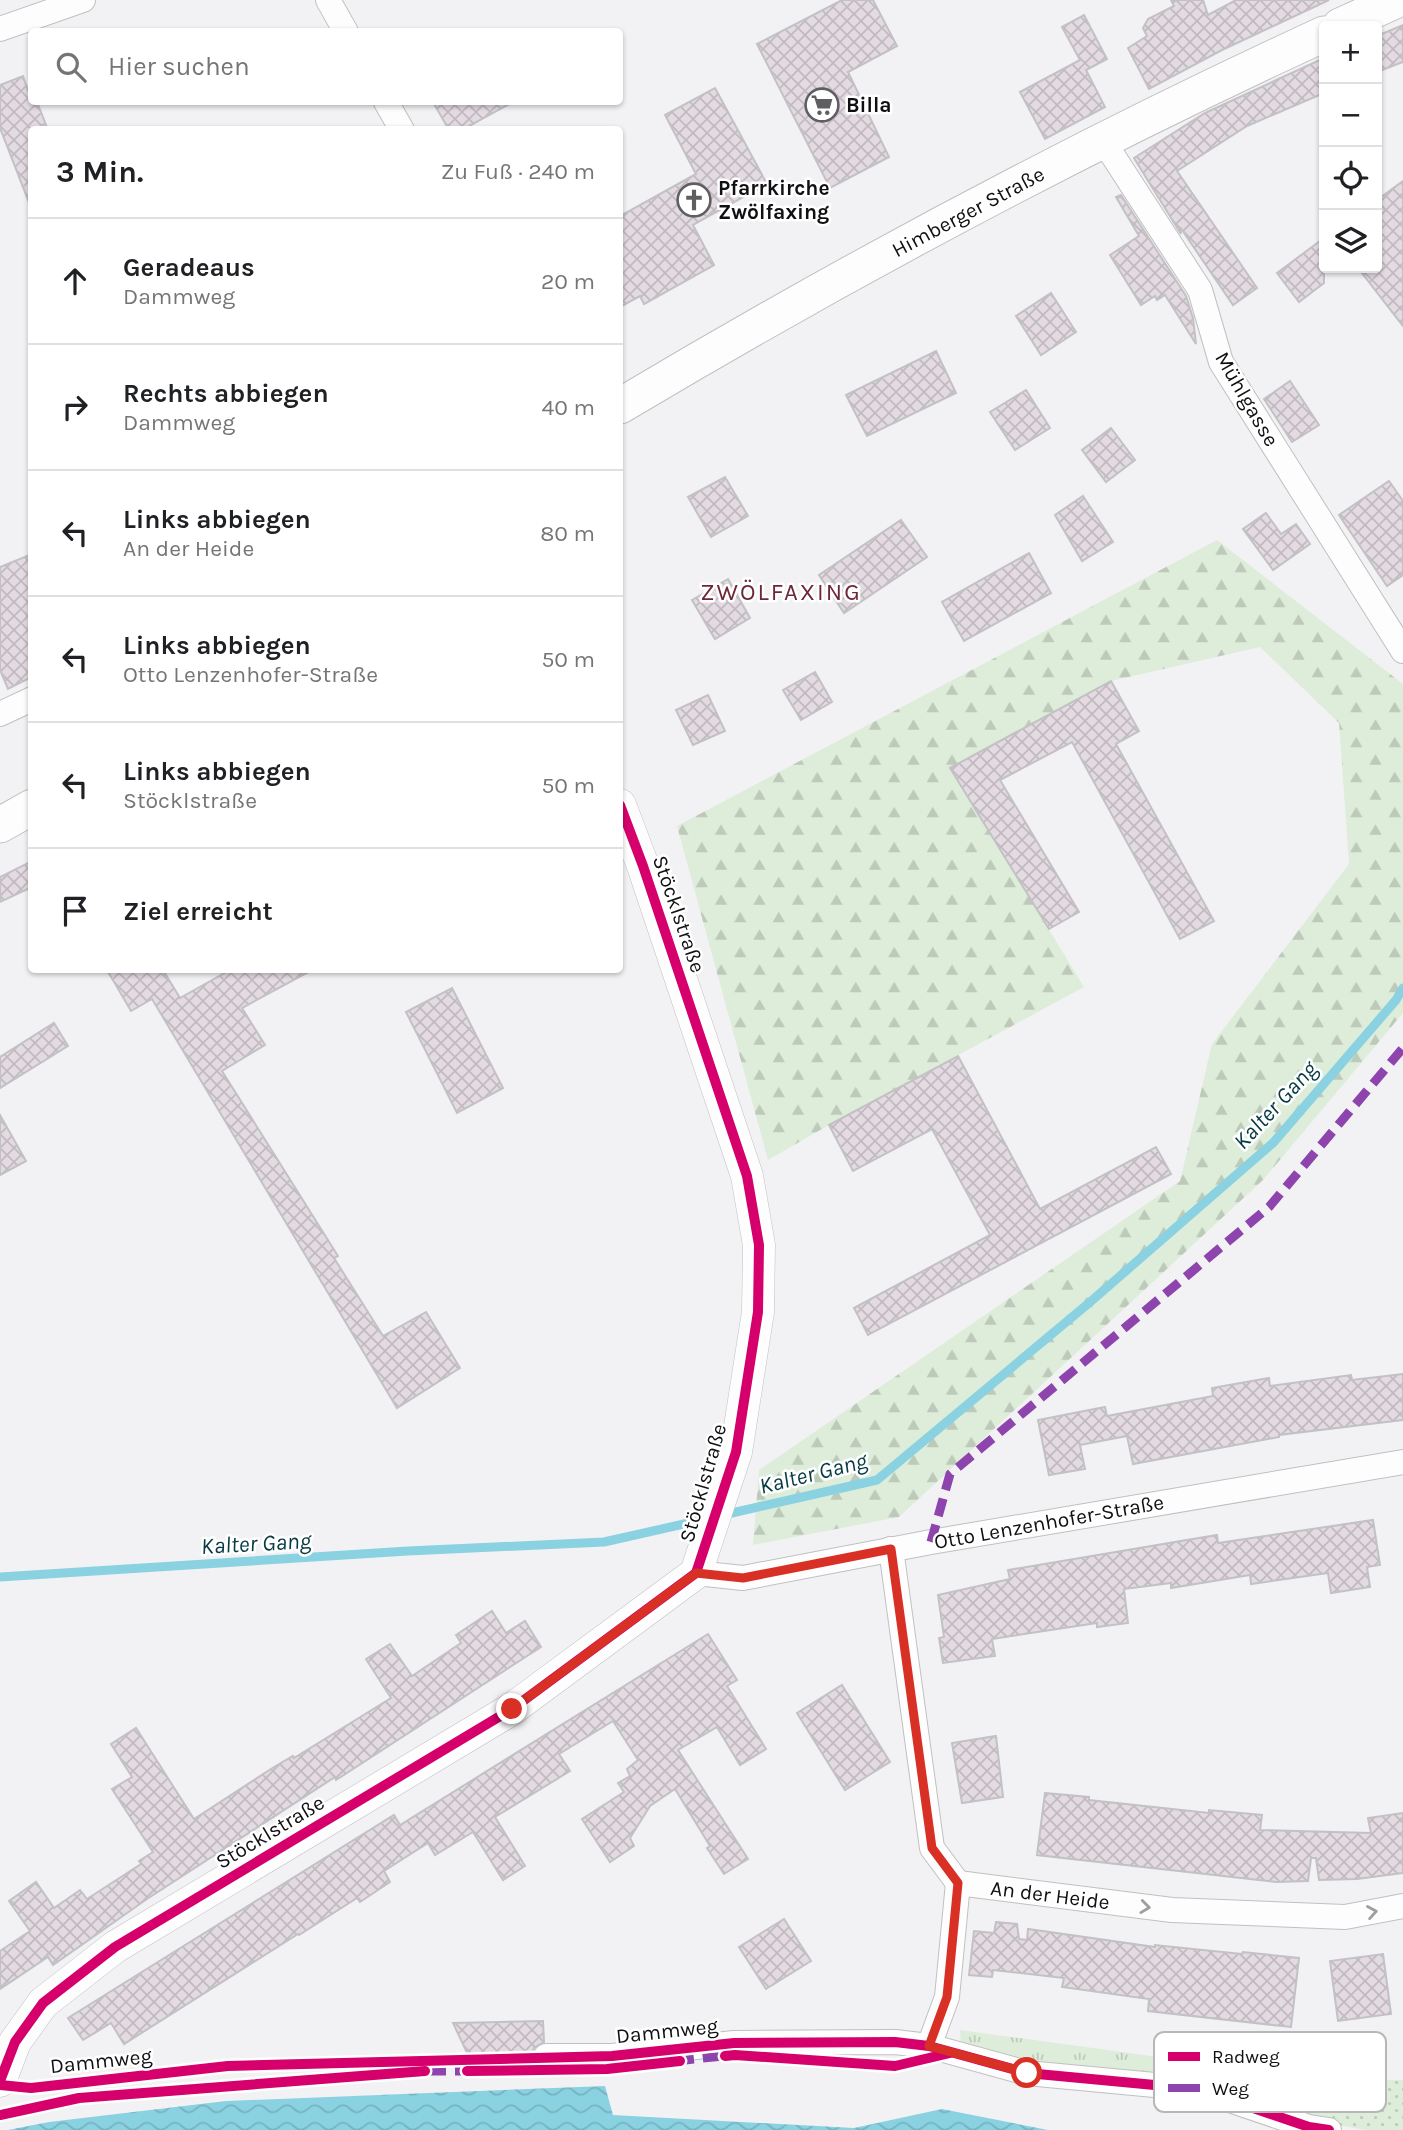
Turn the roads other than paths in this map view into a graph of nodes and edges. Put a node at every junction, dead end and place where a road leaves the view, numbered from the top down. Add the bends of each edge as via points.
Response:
1 (83, 0) edge
2 (328, 0) edge
3 (1396, 0) edge
4 (1351, 21) edge
5 (344, 28) edge
6 (0, 29) edge
7 (1319, 36) edge
8 (388, 105) edge
9 (400, 126) edge
10 (1104, 142) junction
11 (623, 404) edge
12 (1403, 651) edge
13 (28, 701) edge
14 (0, 714) edge
15 (28, 809) edge
16 (623, 813) edge
17 (0, 825) edge
18 (1403, 1462) edge
19 (891, 1549) junction
20 (696, 1573) junction
21 (958, 1883) junction
22 (1403, 1906) edge
23 (929, 2046) junction
24 (546, 2056) dead end
25 (0, 2081) edge
26 (1154, 2085) edge
27 (1265, 2112) edge
28 (1329, 2130) edge

1 - 6 street
2 - 5 street
3 - 4 main road
7 - 10 main road, Himberger Straße
8 - 9 street
10 - 11 main road, Himberger Straße via 973,208
10 - 12 street, Mühlgasse via 1200,290 1221,362
13 - 14 street
15 - 17 main road
16 - 20 street, Stöcklstraße via 747,1176 760,1245 758,1312 736,1452
18 - 19 street, Otto Lenzenhofer-Straße
19 - 20 street, Otto Lenzenhofer-Straße via 743,1578
19 - 21 street via 932,1848
20 - 25 street, Stöcklstraße via 512,1709 115,1947 43,2003 15,2042
21 -> 22 street, An der Heide via 1171,1910 1345,1917
21 - 23 street via 947,1997
23 - 24 street, Dammweg via 734,2043 612,2056
23 - 26 street, Dammweg via 1027,2073
27 - 28 street, Dammweg

